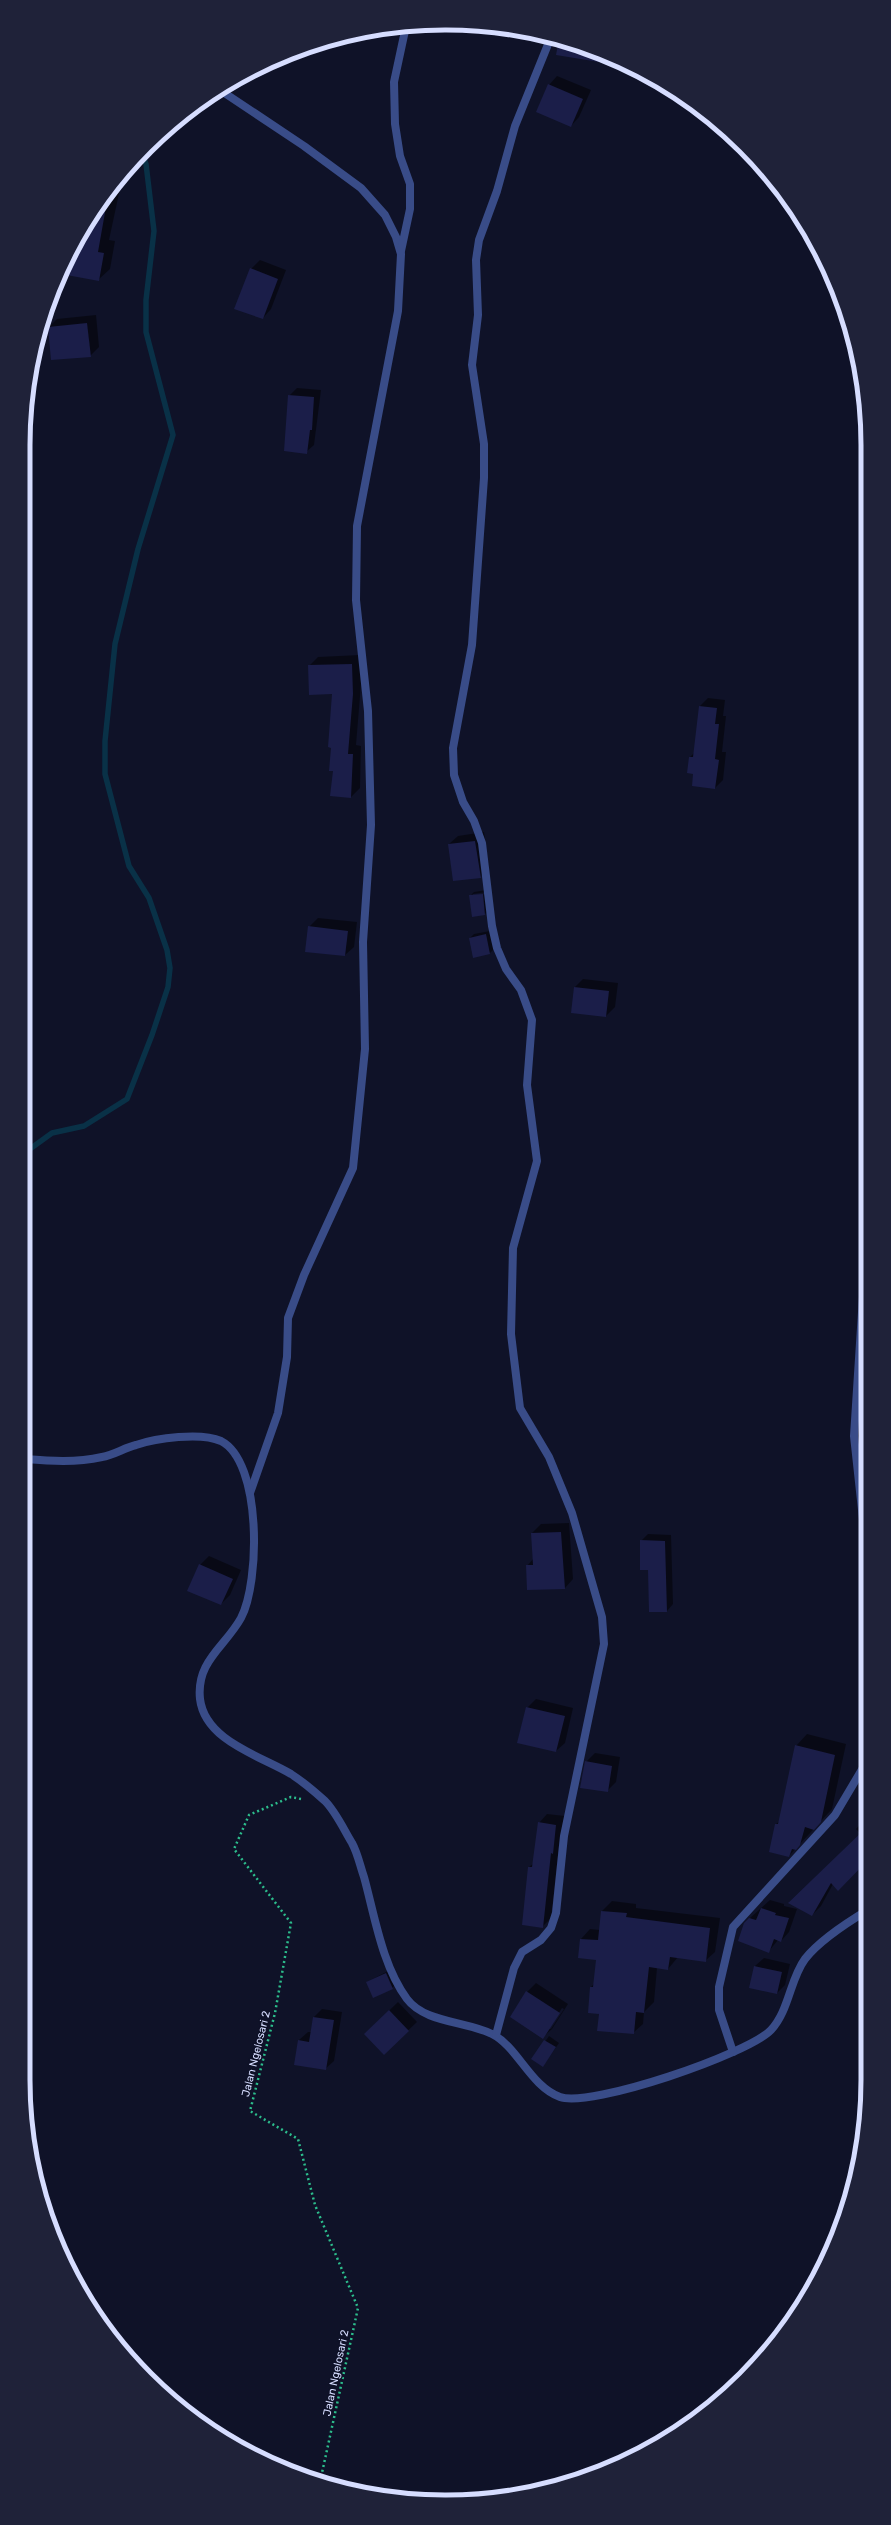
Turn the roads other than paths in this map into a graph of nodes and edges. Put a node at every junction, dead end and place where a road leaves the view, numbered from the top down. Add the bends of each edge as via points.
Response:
1 (405, 32) edge
2 (549, 43) edge
3 (225, 94) edge
4 (401, 254) junction
5 (861, 1328) edge
6 (30, 1459) edge
7 (250, 1493) junction
8 (861, 1501) edge
9 (861, 1771) edge
10 (861, 1914) edge
11 (496, 2035) junction
12 (733, 2052) junction

1 - 4 street via 394,82 395,124 400,156 410,184 410,210
2 - 11 street via 515,126 497,191 479,240 476,260 478,315 472,366 484,444 484,478 472,645 453,755 454,775 482,843 497,948 506,969 521,990 532,1020 527,1085 536,1161 513,1248 511,1334 520,1408 549,1457 572,1513 602,1617 604,1644 564,1836 556,1913 551,1928 541,1940 522,1952 514,1968
3 - 4 street via 361,188 385,215
4 - 7 street via 398,311 358,526 356,600 368,711 371,826 363,942 365,1049 353,1168 304,1275 288,1318 287,1357 278,1413
5 - 8 street via 854,1436
6 - 7 street via 59,1462 104,1457 138,1444 198,1436 223,1442 240,1461
7 - 11 street via 254,1573 242,1616 201,1672 200,1702 215,1729 240,1749 292,1775 328,1804 355,1849 393,1979 411,2004 428,2014
9 - 12 street via 835,1816 733,1927 719,1986 719,2010
10 - 12 street via 804,1960 770,2031
11 - 12 street via 544,2088 563,2098 591,2098 635,2088

